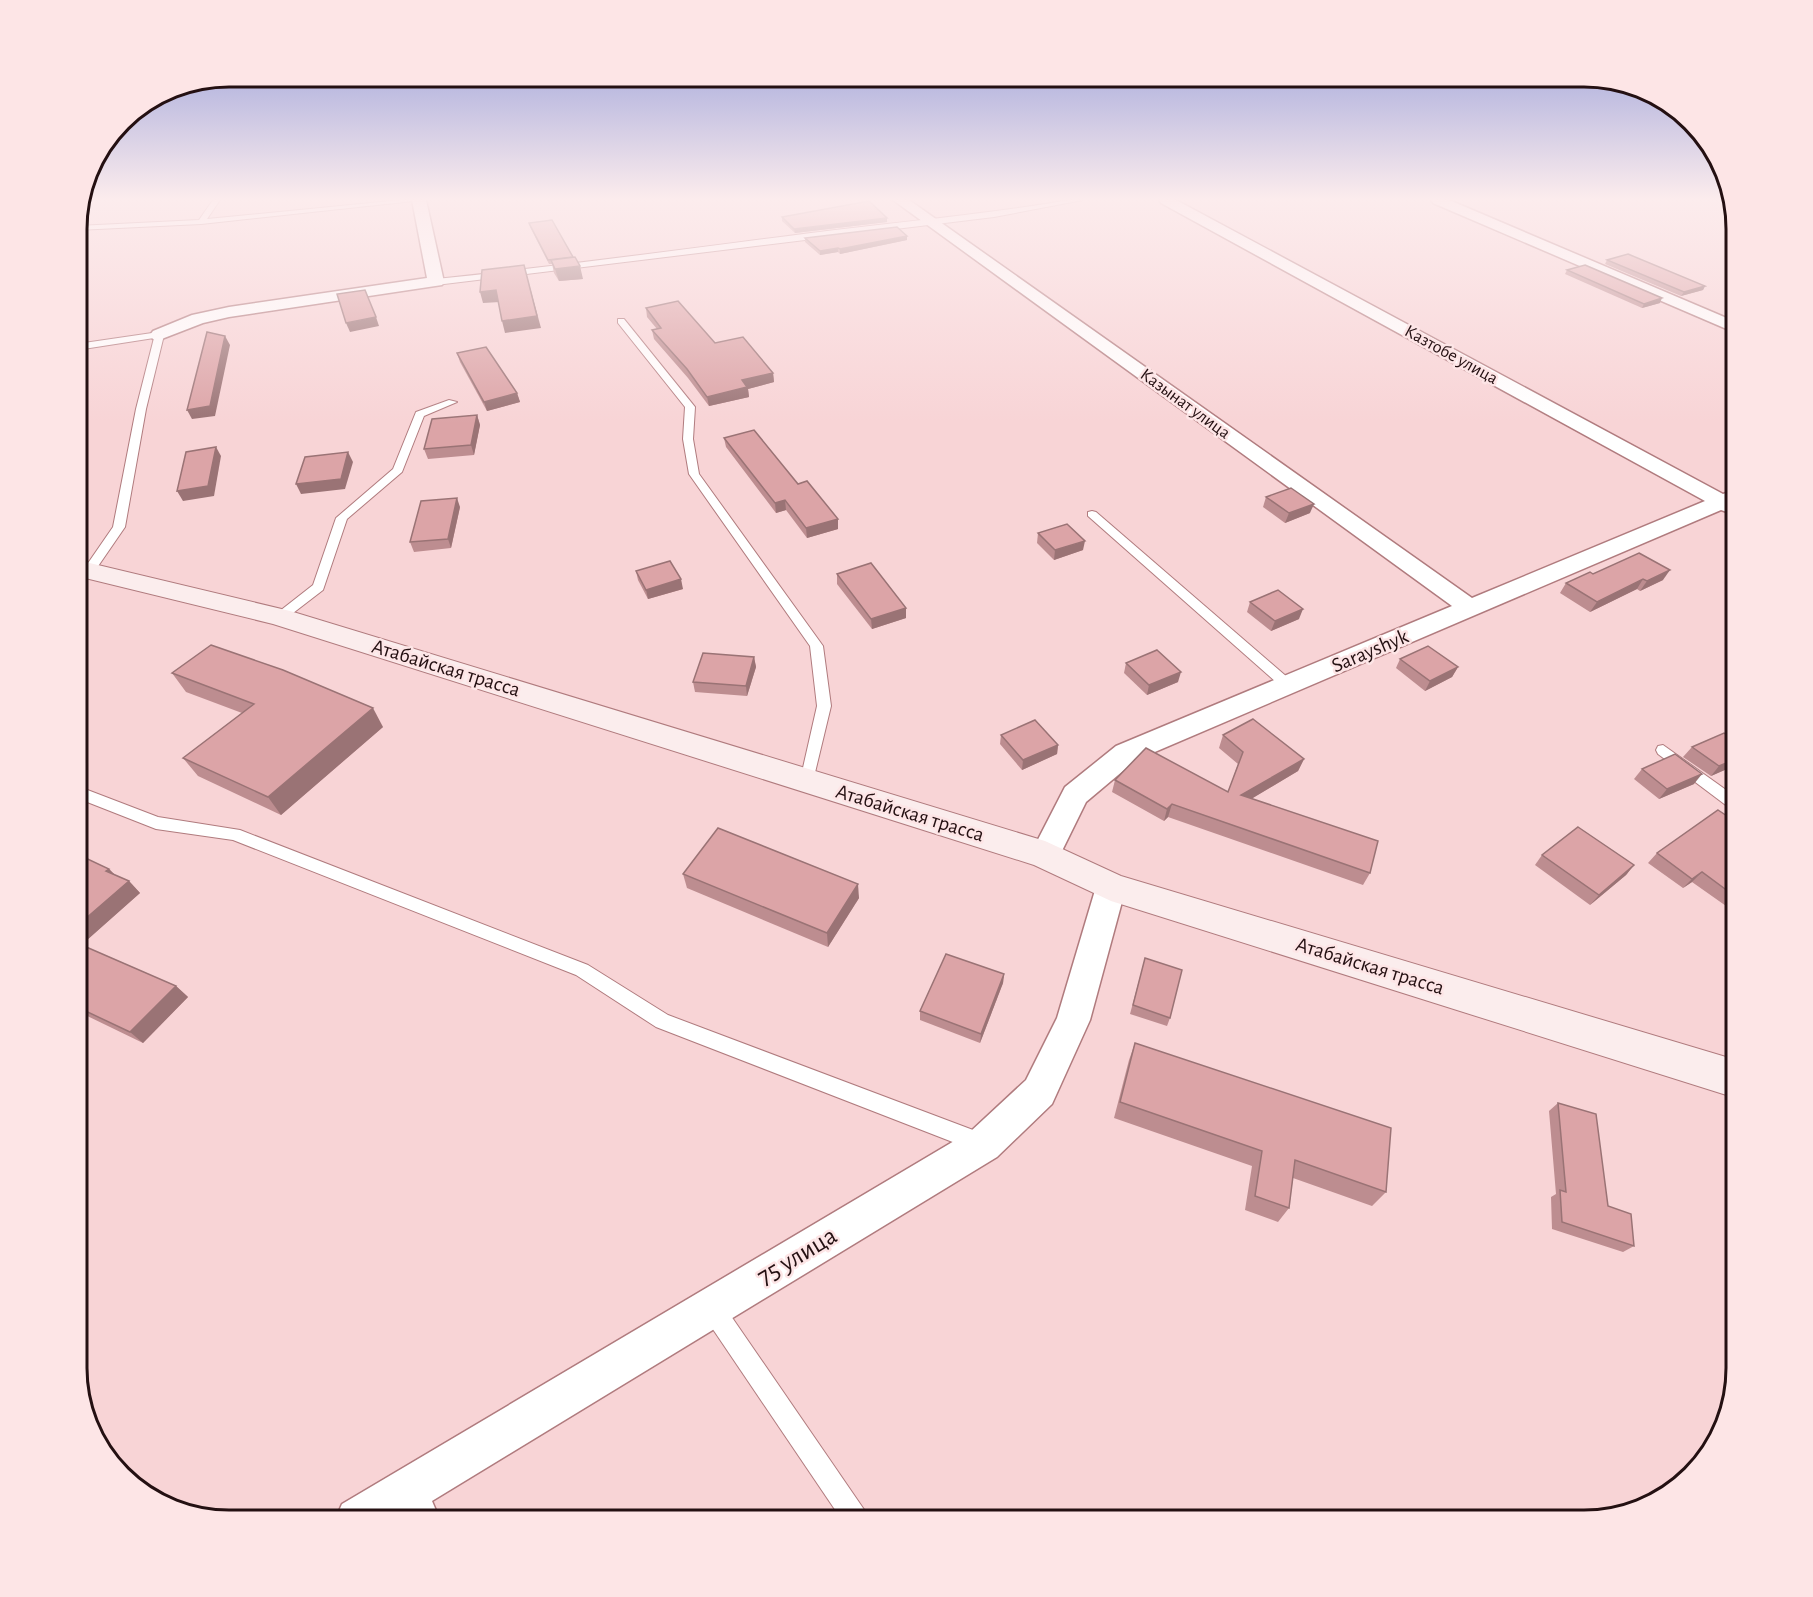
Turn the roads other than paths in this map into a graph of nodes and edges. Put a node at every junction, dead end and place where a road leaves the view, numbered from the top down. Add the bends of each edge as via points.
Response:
1 (434, 275) edge
2 (505, 275) edge
3 (1003, 275) edge
4 (1305, 275) edge
5 (1612, 275) edge
6 (436, 282) junction
7 (621, 321) dead end
8 (1726, 324) edge
9 (159, 334) junction
10 (87, 345) edge
11 (452, 402) dead end
12 (1726, 500) edge
13 (1726, 505) edge
14 (1092, 514) dead end
15 (87, 566) edge
16 (87, 574) edge
17 (1470, 608) junction
18 (280, 617) junction
19 (1289, 686) junction
20 (1663, 750) dead end
21 (807, 781) junction
22 (87, 796) edge
23 (1726, 797) edge
24 (1045, 855) junction
25 (1111, 887) junction
26 (1726, 1076) edge
27 (984, 1144) junction
28 (712, 1308) junction
29 (410, 1508) edge
30 (849, 1510) edge

1 - 6 street
2 - 6 lane
3 - 17 street, Казынат улица
4 - 12 street, Казтобе улица
5 - 8 street
6 - 9 street via 229,312
7 - 21 lane via 690,407 688,439 694,474 816,646 824,706
9 - 10 lane
9 - 15 lane via 119,527
11 - 18 lane via 420,414 398,470 342,518 319,587
13 - 17 street, Sarayshyk
14 - 19 lane
16 - 18 main road, Атабайская трасса
17 - 19 street, Sarayshyk
18 - 21 main road, Атабайская трасса
19 - 24 street, Sarayshyk via 1126,753 1075,795
20 - 23 lane
21 - 24 main road, Атабайская трасса
22 - 27 lane via 156,824 235,834 582,970 662,1021
24 - 25 main road, Атабайская трасса
25 - 26 main road, Атабайская трасса
25 - 27 street, 75 улица via 1073,1020 1039,1092
27 - 28 street, 75 улица
28 - 29 street, 75 улица
28 - 30 lane

